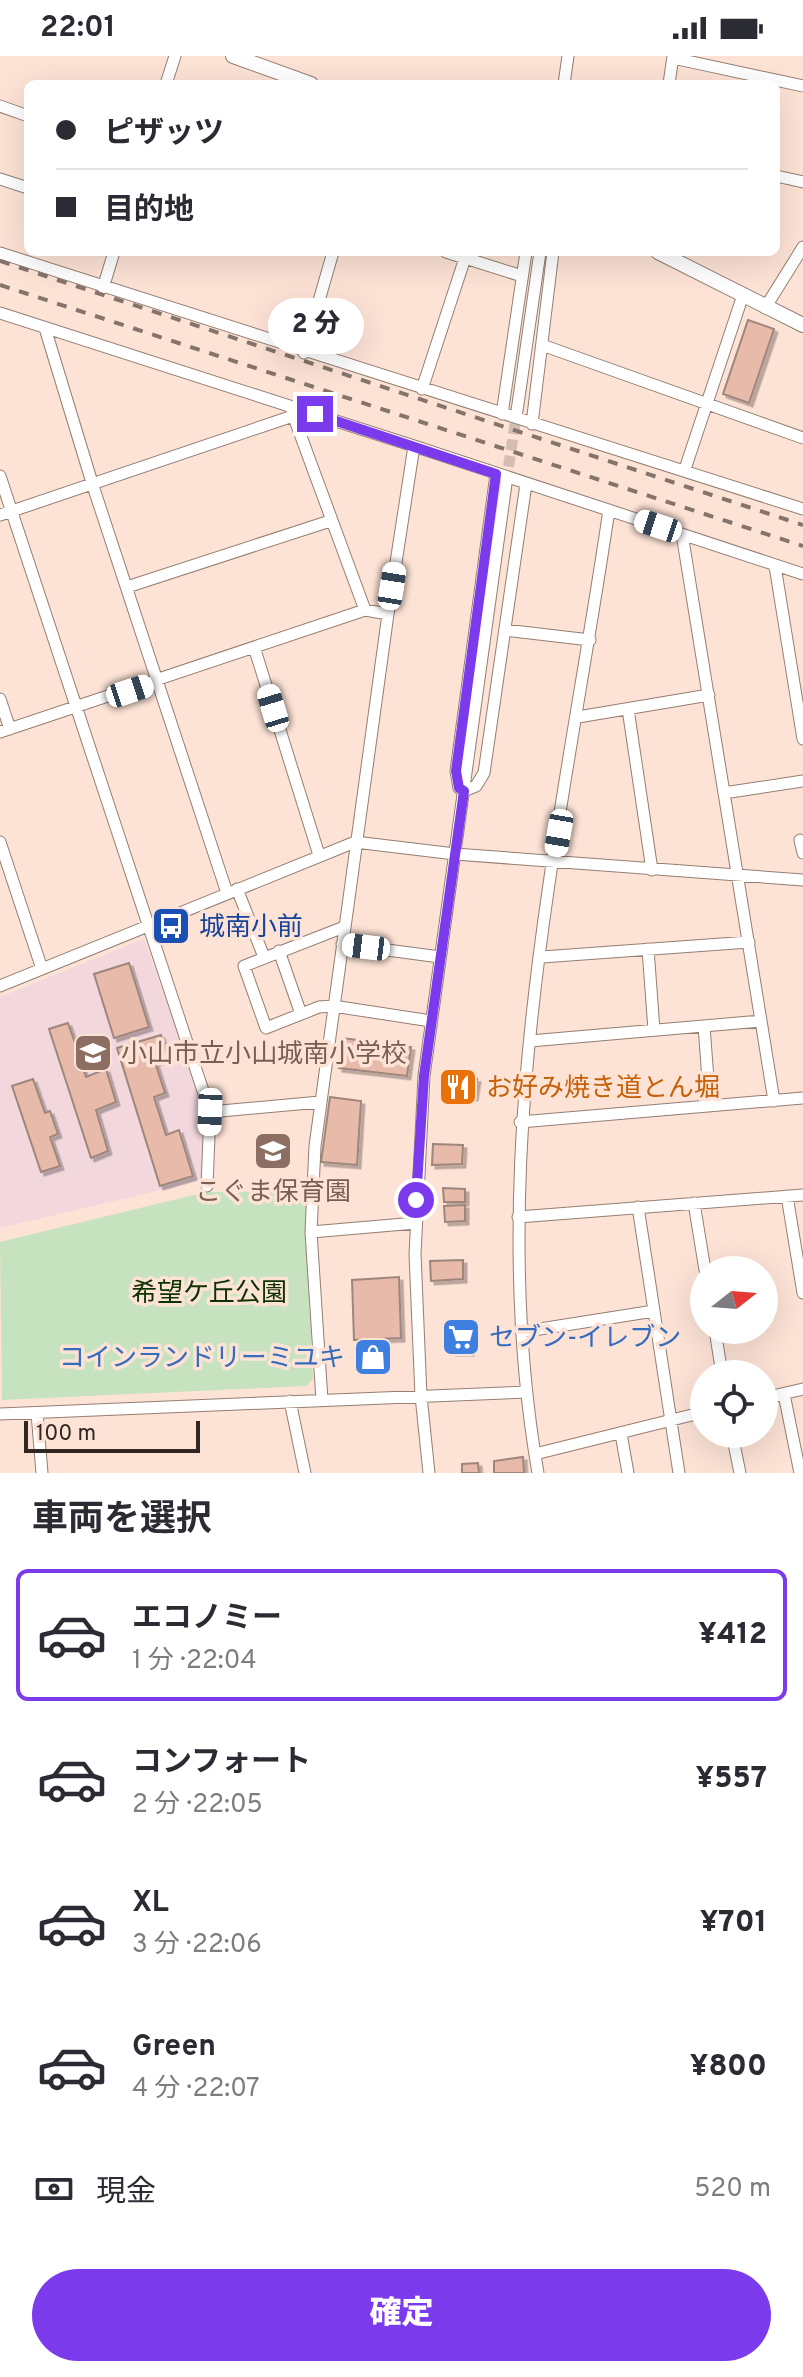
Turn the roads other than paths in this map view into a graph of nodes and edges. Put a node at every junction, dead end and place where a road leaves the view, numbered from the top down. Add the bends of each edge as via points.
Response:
1 (175, 56) edge
2 (233, 56) edge
3 (568, 56) edge
4 (673, 57) edge
5 (167, 80) edge
6 (300, 80) edge
7 (565, 80) edge
8 (670, 80) edge
9 (776, 80) edge
10 (780, 81) edge
11 (803, 86) edge
12 (0, 106) edge
13 (24, 115) edge
14 (780, 177) edge
15 (0, 179) edge
16 (803, 182) edge
17 (24, 187) edge
18 (0, 253) edge
19 (801, 253) edge
20 (113, 256) edge
21 (332, 256) edge
22 (459, 256) edge
23 (525, 256) edge
24 (539, 256) edge
25 (553, 256) edge
26 (666, 256) edge
27 (465, 258) junction
28 (522, 276) junction
29 (103, 288) junction
30 (743, 295) junction
31 (765, 308) junction
32 (0, 313) edge
33 (803, 325) edge
34 (45, 328) junction
35 (542, 345) junction
36 (304, 353) junction
37 (422, 389) junction
38 (705, 405) junction
39 (291, 411) junction
40 (517, 411) tunnel mouth
41 (502, 414) junction
42 (532, 424) junction
43 (803, 438) edge
44 (414, 446) junction
45 (685, 469) junction
46 (496, 474) junction
47 (0, 476) edge
48 (506, 484) tunnel mouth
49 (526, 484) junction
50 (93, 486) junction
51 (803, 509) edge
52 (609, 510) junction
53 (6, 513) edge
54 (330, 521) junction
55 (682, 534) junction
56 (775, 566) junction
57 (803, 574) edge
58 (127, 587) junction
59 (365, 610) junction
60 (388, 614) junction
61 (505, 630) junction
62 (590, 640) junction
63 (255, 650) junction
64 (158, 682) junction
65 (709, 695) junction
66 (0, 699) edge
67 (74, 708) junction
68 (628, 709) junction
69 (578, 717) junction
70 (5, 731) edge
71 (803, 739) edge
72 (803, 781) edge
73 (464, 791) junction
74 (724, 793) junction
75 (800, 840) dead end
76 (0, 842) edge
77 (355, 842) junction
78 (803, 853) edge
79 (455, 854) junction
80 (319, 855) junction
81 (554, 862) junction
82 (652, 870) junction
83 (738, 875) junction
84 (803, 880) edge
85 (232, 891) junction
86 (146, 927) junction
87 (344, 927) junction
88 (749, 942) junction
89 (342, 944) junction
90 (648, 949) junction
91 (279, 951) junction
92 (264, 957) junction
93 (440, 957) junction
94 (542, 957) junction
95 (42, 969) junction
96 (0, 986) edge
97 (333, 1006) junction
98 (301, 1014) junction
99 (431, 1021) junction
100 (761, 1021) junction
101 (704, 1026) junction
102 (654, 1030) junction
103 (530, 1041) junction
104 (803, 1098) edge
105 (774, 1101) junction
106 (320, 1102) junction
107 (710, 1106) junction
108 (210, 1112) junction
109 (520, 1122) junction
110 (207, 1186) dead end
111 (803, 1195) edge
112 (787, 1196) junction
113 (694, 1203) junction
114 (638, 1207) junction
115 (518, 1217) junction
116 (416, 1223) junction
117 (311, 1232) junction
118 (703, 1256) edge
119 (803, 1293) edge
120 (654, 1311) junction
121 (521, 1332) junction
122 (803, 1389) edge
123 (526, 1392) junction
124 (784, 1394) junction
125 (778, 1395) edge
126 (421, 1396) junction
127 (322, 1400) junction
128 (290, 1401) junction
129 (37, 1413) junction
130 (0, 1414) edge
131 (690, 1415) edge
132 (671, 1420) junction
133 (798, 1432) edge
134 (621, 1434) junction
135 (735, 1448) edge
136 (535, 1454) junction
137 (801, 1466) edge
138 (42, 1473) edge
139 (305, 1473) edge
140 (429, 1473) edge
141 (538, 1473) edge
142 (628, 1473) edge
143 (679, 1473) edge
144 (740, 1473) edge

1 - 5 street
2 - 6 main road
3 - 7 street
4 - 8 street
4 - 9 street
10 - 11 street
12 - 13 street
14 - 16 street
15 - 17 street
18 - 29 street
19 - 31 street
20 - 29 street
21 - 36 street
22 - 27 street
23 - 28 street
24 - 40 street
25 - 35 street
26 - 30 main road
27 - 28 street
27 - 37 street
28 - 41 street
29 - 36 street
30 - 31 main road
30 - 38 street
31 - 33 main road
32 - 34 street
34 - 39 street
34 - 50 street
35 - 38 street
35 - 42 street
36 - 37 street
37 - 41 street
38 - 43 street
38 - 45 street
39 - 44 street
39 - 50 street
39 - 54 street
41 - 42 street
42 - 45 street
44 - 46 street
44 - 60 street
45 - 51 street
46 - 49 street
46 - 73 street via 456,771
47 - 53 street
48 - 73 street
49 - 52 street
49 - 61 street
50 - 53 street
50 - 58 street
52 - 55 street
52 - 62 street
53 - 67 street
54 - 58 street
54 - 59 street
55 - 56 street
55 - 65 street
56 - 57 street
56 - 71 street
58 - 64 street
59 - 60 street
59 - 63 street
60 - 77 street
61 - 62 street
61 - 73 street via 484,773 476,786
62 - 69 street
63 - 64 street
63 - 80 street
64 - 67 street
64 - 85 street
65 - 68 street
65 - 74 street
66 - 70 street
67 - 70 street
67 - 86 street
68 - 69 street
68 - 82 street
69 - 81 street
72 - 74 street
73 - 79 street
74 - 83 street
75 - 78 street
76 - 95 street
77 - 79 street
77 - 80 street
77 - 87 street
79 - 81 street
79 - 93 street
80 - 85 street
81 - 82 street
81 - 94 street
82 - 83 street
83 - 84 street
83 - 88 street
85 - 86 street
85 - 92 street
86 - 95 street
86 - 108 street
87 - 89 street
87 - 91 street
88 - 90 street
88 - 100 street
89 - 93 street
89 - 97 street
90 - 94 street
90 - 102 street
91 - 92 street
91 - 98 street
92 - 98 street via 244,966 266,1028
93 - 99 street
94 - 103 street
95 - 96 street
97 - 98 street
97 - 99 street
97 - 106 street
99 - 116 street
100 - 101 street
100 - 105 street
101 - 102 street
101 - 107 street
102 - 103 street
103 - 109 street
104 - 105 street
105 - 107 street
106 - 108 street
106 - 117 street
107 - 109 street
108 - 110 street
109 - 115 street
111 - 112 street
112 - 113 street
112 - 119 street
113 - 114 street
113 - 118 street
114 - 115 street
114 - 120 street
115 - 121 street
116 - 117 street
116 - 126 street
117 - 127 street
120 - 121 street
120 - 132 street
121 - 123 street
122 - 124 street
123 - 126 street
123 - 136 street
124 - 125 street
124 - 133 street
126 - 127 street
126 - 140 street
127 - 128 street
128 - 129 street
128 - 139 street
129 - 130 street
129 - 138 street
131 - 132 street
132 - 134 street
132 - 143 street
133 - 137 street
134 - 136 street
134 - 142 street
135 - 144 street
136 - 141 street

